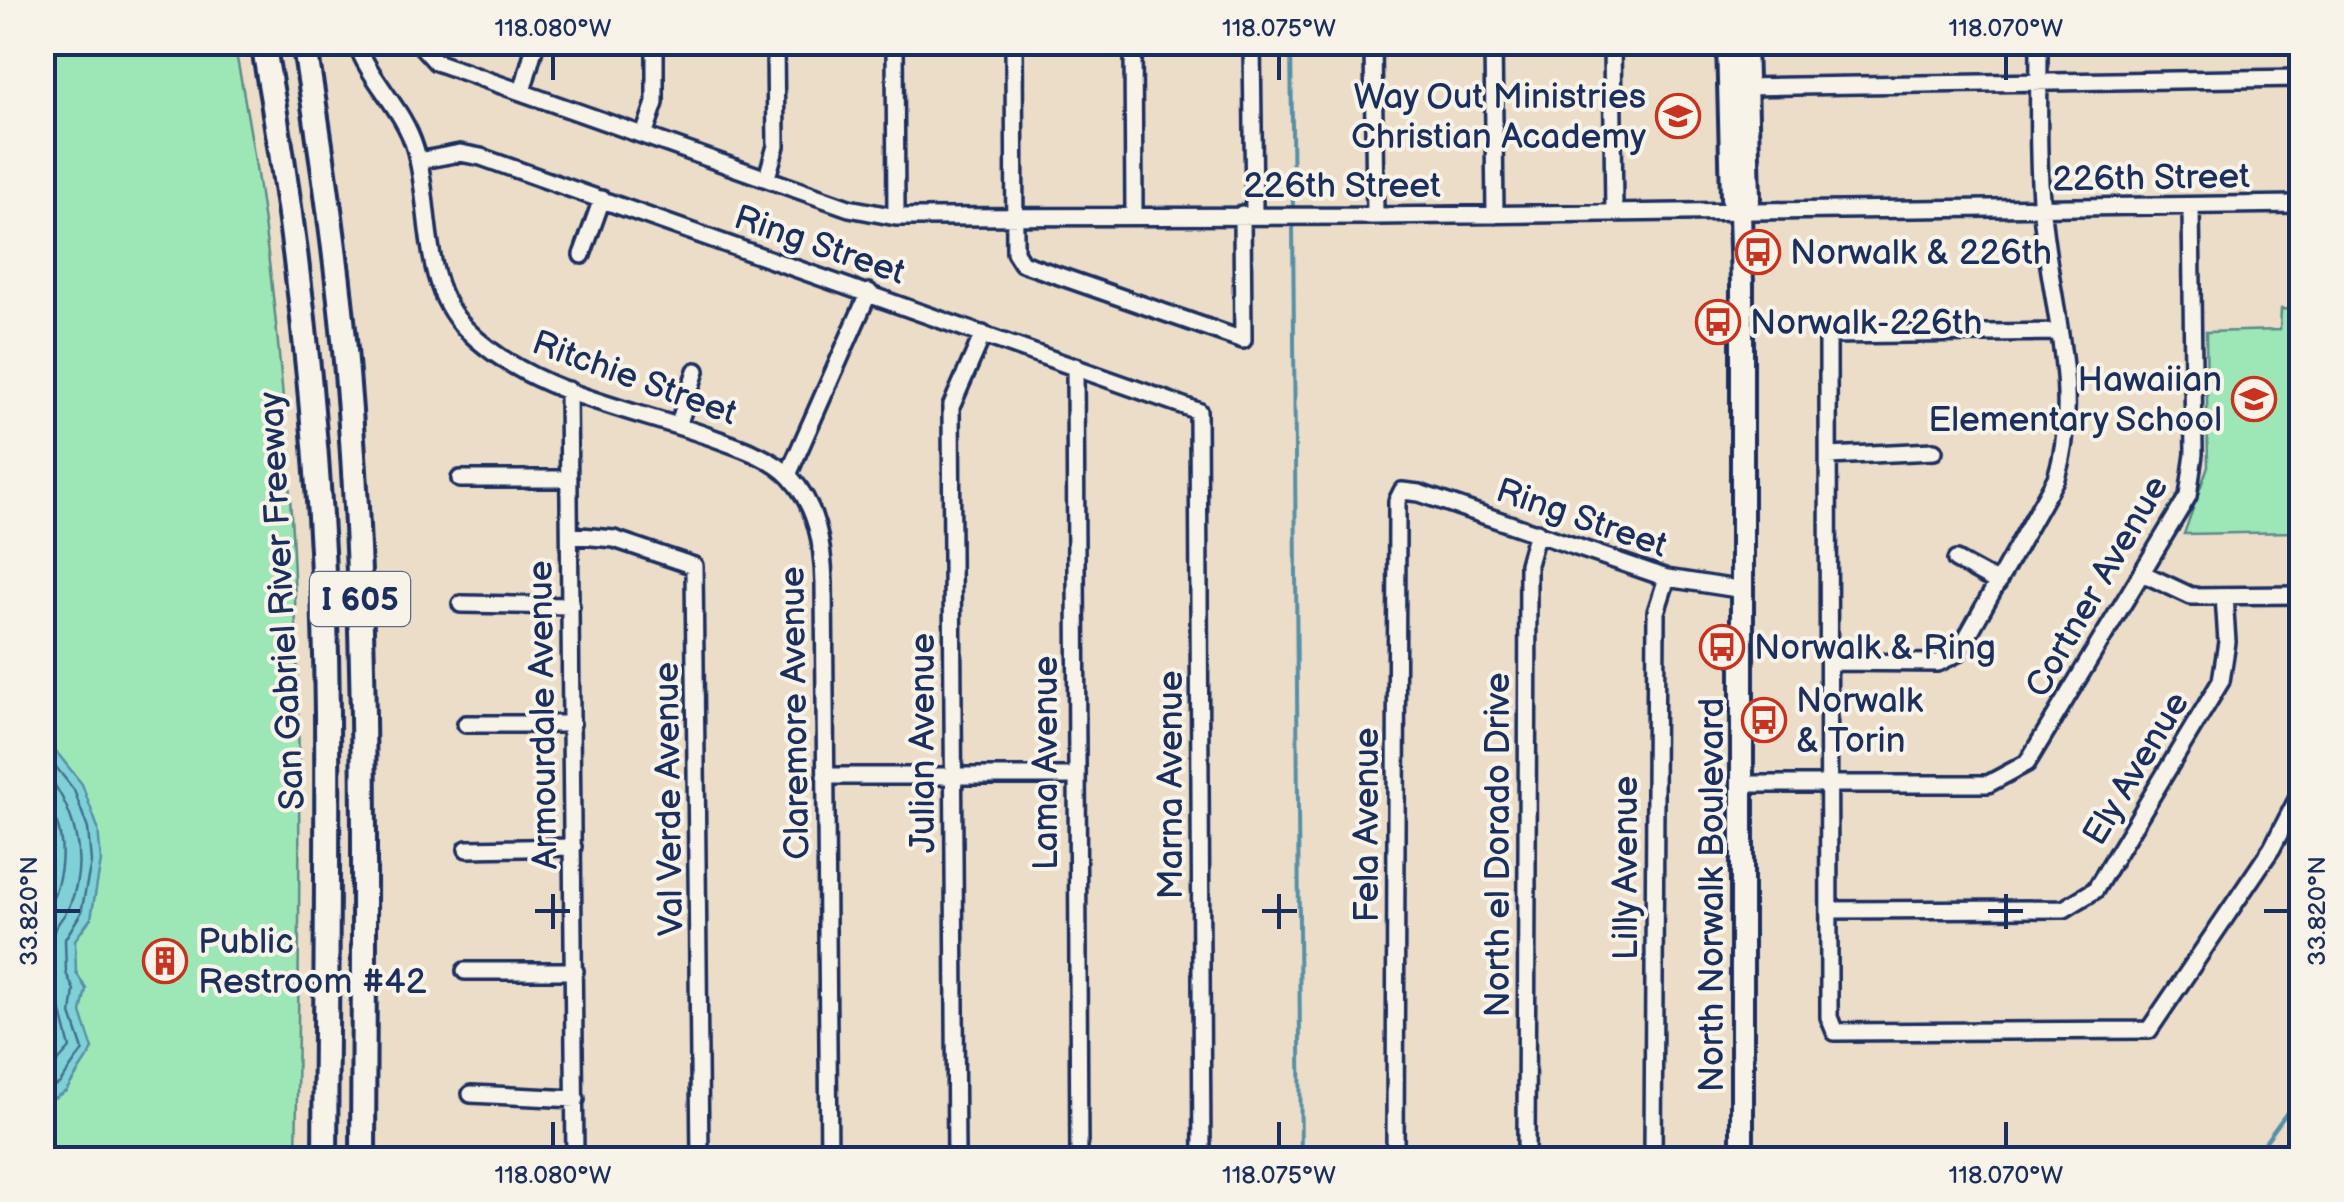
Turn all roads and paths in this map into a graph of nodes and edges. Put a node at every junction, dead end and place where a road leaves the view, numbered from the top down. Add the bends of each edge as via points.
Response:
1 (263, 42) edge
2 (304, 42) edge
3 (356, 42) edge
4 (418, 42) edge
5 (536, 42) edge
6 (654, 42) edge
7 (775, 42) edge
8 (895, 42) edge
9 (1014, 42) edge
10 (1133, 42) edge
11 (1252, 42) edge
12 (1373, 42) edge
13 (1493, 42) edge
14 (1612, 42) edge
15 (1728, 42) edge
16 (1745, 42) edge
17 (2039, 42) edge
18 (2302, 78) edge
19 (2039, 83) junction
20 (1738, 87) junction
21 (522, 92) junction
22 (644, 134) junction
23 (418, 160) junction
24 (767, 177) junction
25 (602, 199) junction
26 (2302, 204) edge
27 (2191, 207) junction
28 (2042, 209) junction
29 (1740, 212) junction
30 (1248, 213) junction
31 (1614, 213) junction
32 (1134, 214) junction
33 (1016, 215) junction
34 (1495, 215) junction
35 (896, 216) junction
36 (1375, 216) junction
37 (582, 255) dead end
38 (869, 292) junction
39 (2057, 332) junction
40 (984, 334) junction
41 (1074, 366) junction
42 (696, 371) dead end
43 (568, 390) junction
44 (1198, 410) joint
45 (678, 426) junction
46 (1934, 451) dead end
47 (1829, 456) junction
48 (788, 474) junction
49 (460, 479) dead end
50 (569, 479) junction
51 (1402, 491) joint
52 (1537, 532) junction
53 (570, 535) junction
54 (1956, 560) dead end
55 (2144, 574) junction
56 (1667, 578) junction
57 (1998, 583) junction
58 (1744, 590) junction
59 (2302, 595) edge
60 (2224, 596) junction
61 (462, 604) dead end
62 (571, 606) junction
63 (1830, 662) junction
64 (466, 724) dead end
65 (572, 724) junction
66 (825, 776) junction
67 (952, 776) junction
68 (1074, 776) junction
69 (1743, 784) junction
70 (1830, 784) junction
71 (2302, 790) edge
72 (326, 821) junction
73 (573, 848) junction
74 (468, 849) dead end
75 (1830, 910) junction
76 (575, 970) junction
77 (465, 971) dead end
78 (471, 1094) dead end
79 (576, 1099) junction
80 (325, 1160) edge
81 (340, 1160) edge
82 (364, 1160) edge
83 (575, 1160) edge
84 (700, 1160) edge
85 (829, 1160) edge
86 (956, 1160) edge
87 (1079, 1160) edge
88 (1202, 1160) edge
89 (1395, 1160) edge
90 (1526, 1160) edge
91 (1653, 1160) edge
92 (1742, 1160) edge

1 - 72 highway, San Gabriel River Freeway / I 605 via 284,162 321,552
2 - 82 highway, San Gabriel River Freeway / I 605 via 330,204 358,544 365,728
3 - 23 street via 403,118
4 - 21 street, 226th Street via 436,62
5 - 21 street
6 - 22 street via 655,103
7 - 24 street via 776,146
8 - 35 street
9 - 33 street
10 - 32 street
11 - 30 street
12 - 36 street
13 - 34 street
14 - 31 street
15 - 20 main road
16 - 20 main road
17 - 19 street
18 - 19 street
19 - 20 street
19 - 28 street
20 - 29 main road, North Norwalk Boulevard via 1749,198
21 - 22 street, 226th Street
22 - 24 street, 226th Street
23 - 25 street, Ring Street via 460,153 482,157
23 - 43 street, Ritchie Street via 434,269 465,329 503,360
24 - 35 street, 226th Street via 849,208
25 - 37 street
25 - 38 street, Ring Street
26 - 27 street, 226th Street
27 - 28 street, 226th Street
27 - 55 street, Cortner Avenue via 2194,468 2188,496
28 - 29 street, 226th Street
28 - 39 street
29 - 31 street, 226th Street
29 - 58 main road, North Norwalk Boulevard
30 - 32 street, 226th Street
30 - 33 street via 1243,340 1022,263
30 - 36 street, 226th Street
31 - 34 street, 226th Street
32 - 33 street, 226th Street
33 - 35 street, 226th Street
34 - 36 street, 226th Street
38 - 40 street, Ring Street
38 - 48 street
39 - 47 street via 1828,335
39 - 57 street via 2067,404 2063,456
40 - 41 street, Ring Street
40 - 67 street, Julian Avenue via 951,407
41 - 44 street, Ring Street
41 - 68 street, Lama Avenue
42 - 45 street
43 - 45 street, Ritchie Street
43 - 50 street, Armourdale Avenue
44 - 88 street, Marna Avenue
45 - 48 street, Ritchie Street via 747,450
46 - 47 street
47 - 63 street
48 - 66 street, Claremore Avenue via 806,500 824,553
49 - 50 street
50 - 53 street, Armourdale Avenue
51 - 52 street, Ring Street
51 - 89 street, Fela Avenue via 1396,501
52 - 56 street, Ring Street
52 - 90 street, North el Dorado Drive via 1528,564
53 - 62 street, Armourdale Avenue
53 - 84 street, Val Verde Avenue via 614,539 694,566
54 - 57 street
55 - 60 street via 2191,596
55 - 70 street, Cortner Avenue via 2027,764 1988,784
56 - 58 street, Ring Street
56 - 91 street, Lilly Avenue via 1656,612
57 - 63 street via 1958,652 1938,663
58 - 69 main road, North Norwalk Boulevard
59 - 60 street
60 - 75 street, Ely Avenue via 2220,681 2095,890 2064,908
61 - 62 street
62 - 65 street, Armourdale Avenue
63 - 70 street
64 - 65 street
65 - 73 street, Armourdale Avenue
66 - 67 street
66 - 85 street, Claremore Avenue
67 - 68 street
67 - 86 street, Julian Avenue
68 - 87 street, Lama Avenue
69 - 70 street
69 - 92 main road, North Norwalk Boulevard
70 - 75 street
71 - 75 street via 2272,848 2149,1030 1834,1032
72 - 80 highway, San Gabriel River Freeway / I 605
72 - 81 highway, I 605 via 342,866
73 - 74 street
73 - 76 street, Armourdale Avenue
76 - 77 street
76 - 79 street, Armourdale Avenue
78 - 79 street
79 - 83 street, Armourdale Avenue

